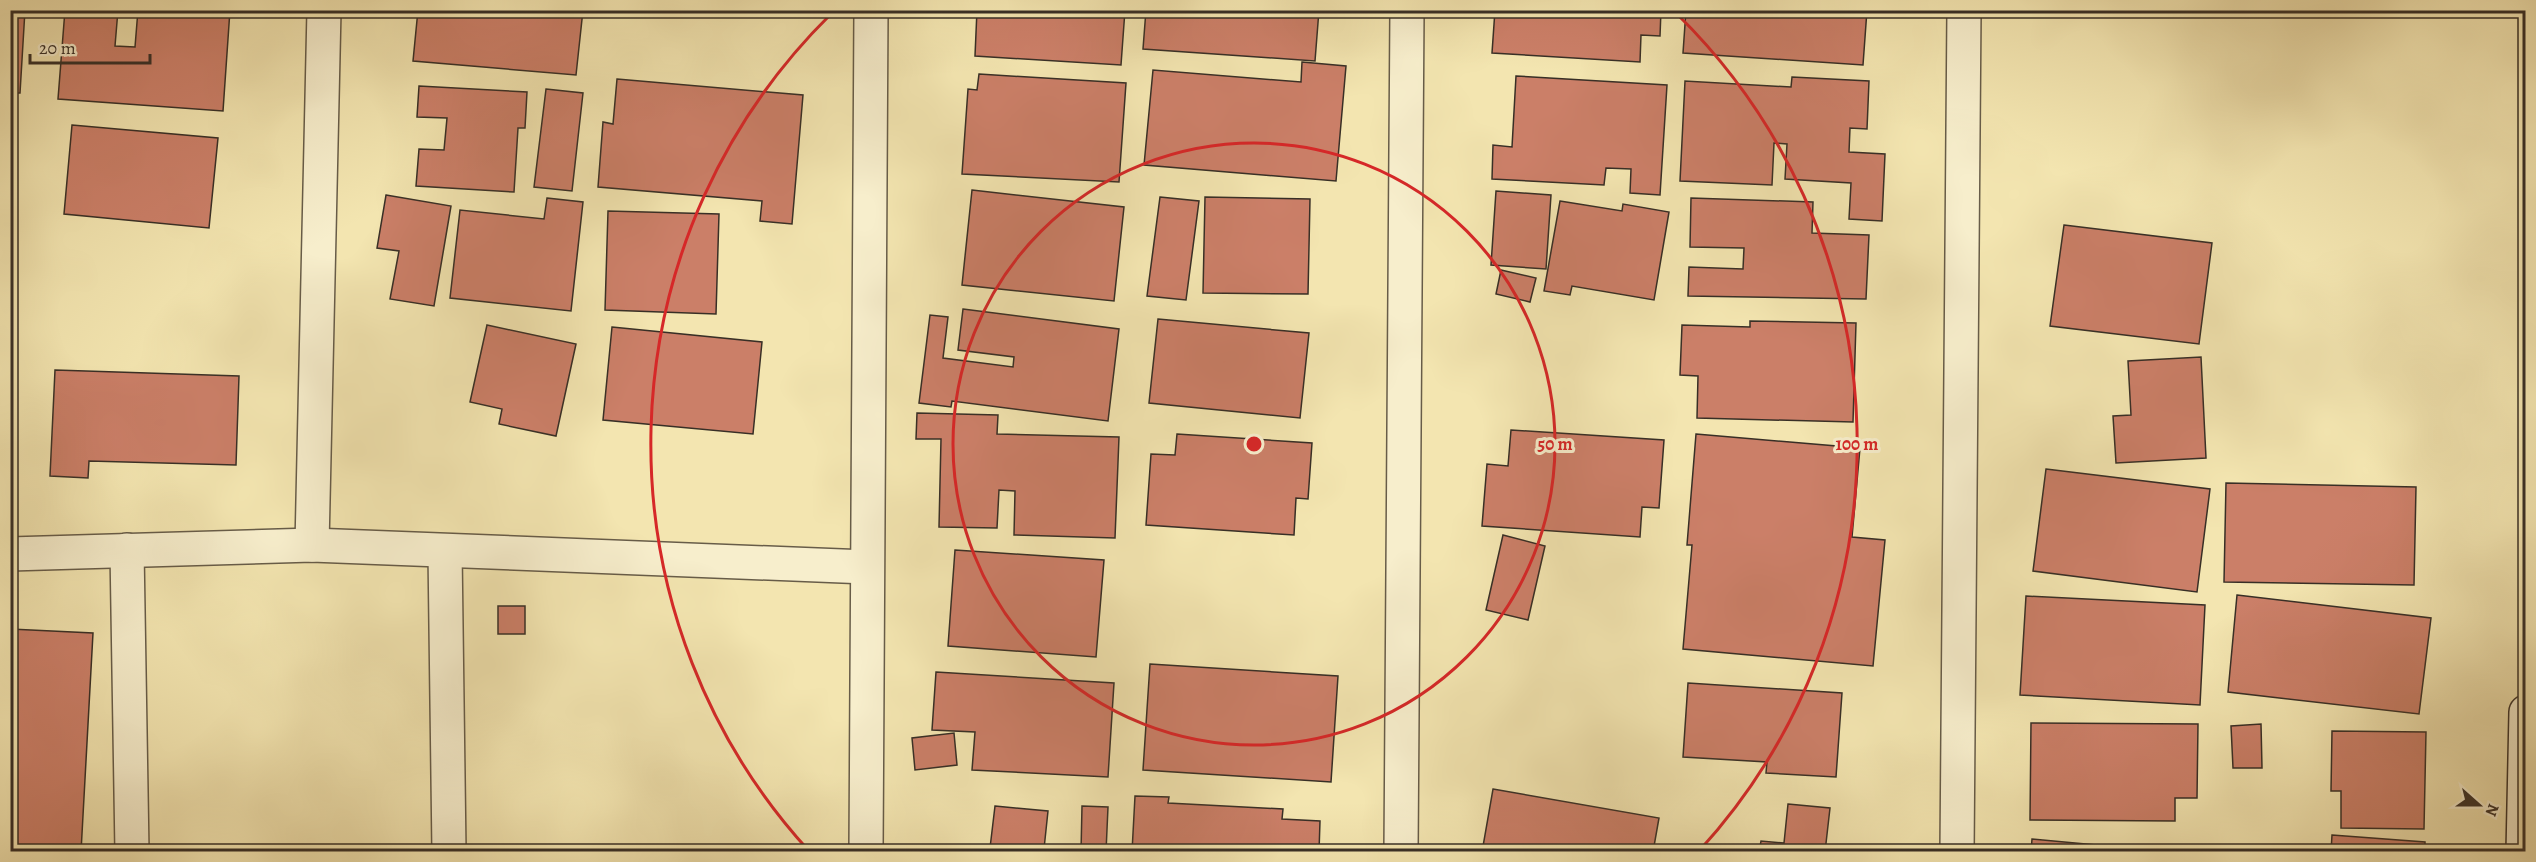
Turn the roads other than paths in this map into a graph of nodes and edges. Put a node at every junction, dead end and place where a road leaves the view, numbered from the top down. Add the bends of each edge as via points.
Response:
1 (324, 10) edge
2 (871, 10) edge
3 (1407, 10) edge
4 (1964, 10) edge
5 (312, 545) junction
6 (127, 550) junction
7 (445, 551) junction
8 (10, 554) edge
9 (867, 567) junction
10 (2526, 712) edge
11 (132, 852) edge
12 (449, 852) edge
13 (866, 852) edge
14 (1401, 852) edge
15 (1956, 852) edge
16 (2523, 852) edge

1 - 5 street
2 - 9 street
3 - 14 street
4 - 15 street
5 - 6 street
5 - 7 street
6 - 8 street
6 - 11 street
7 - 9 street
7 - 12 street
9 - 13 street
10 - 16 street

